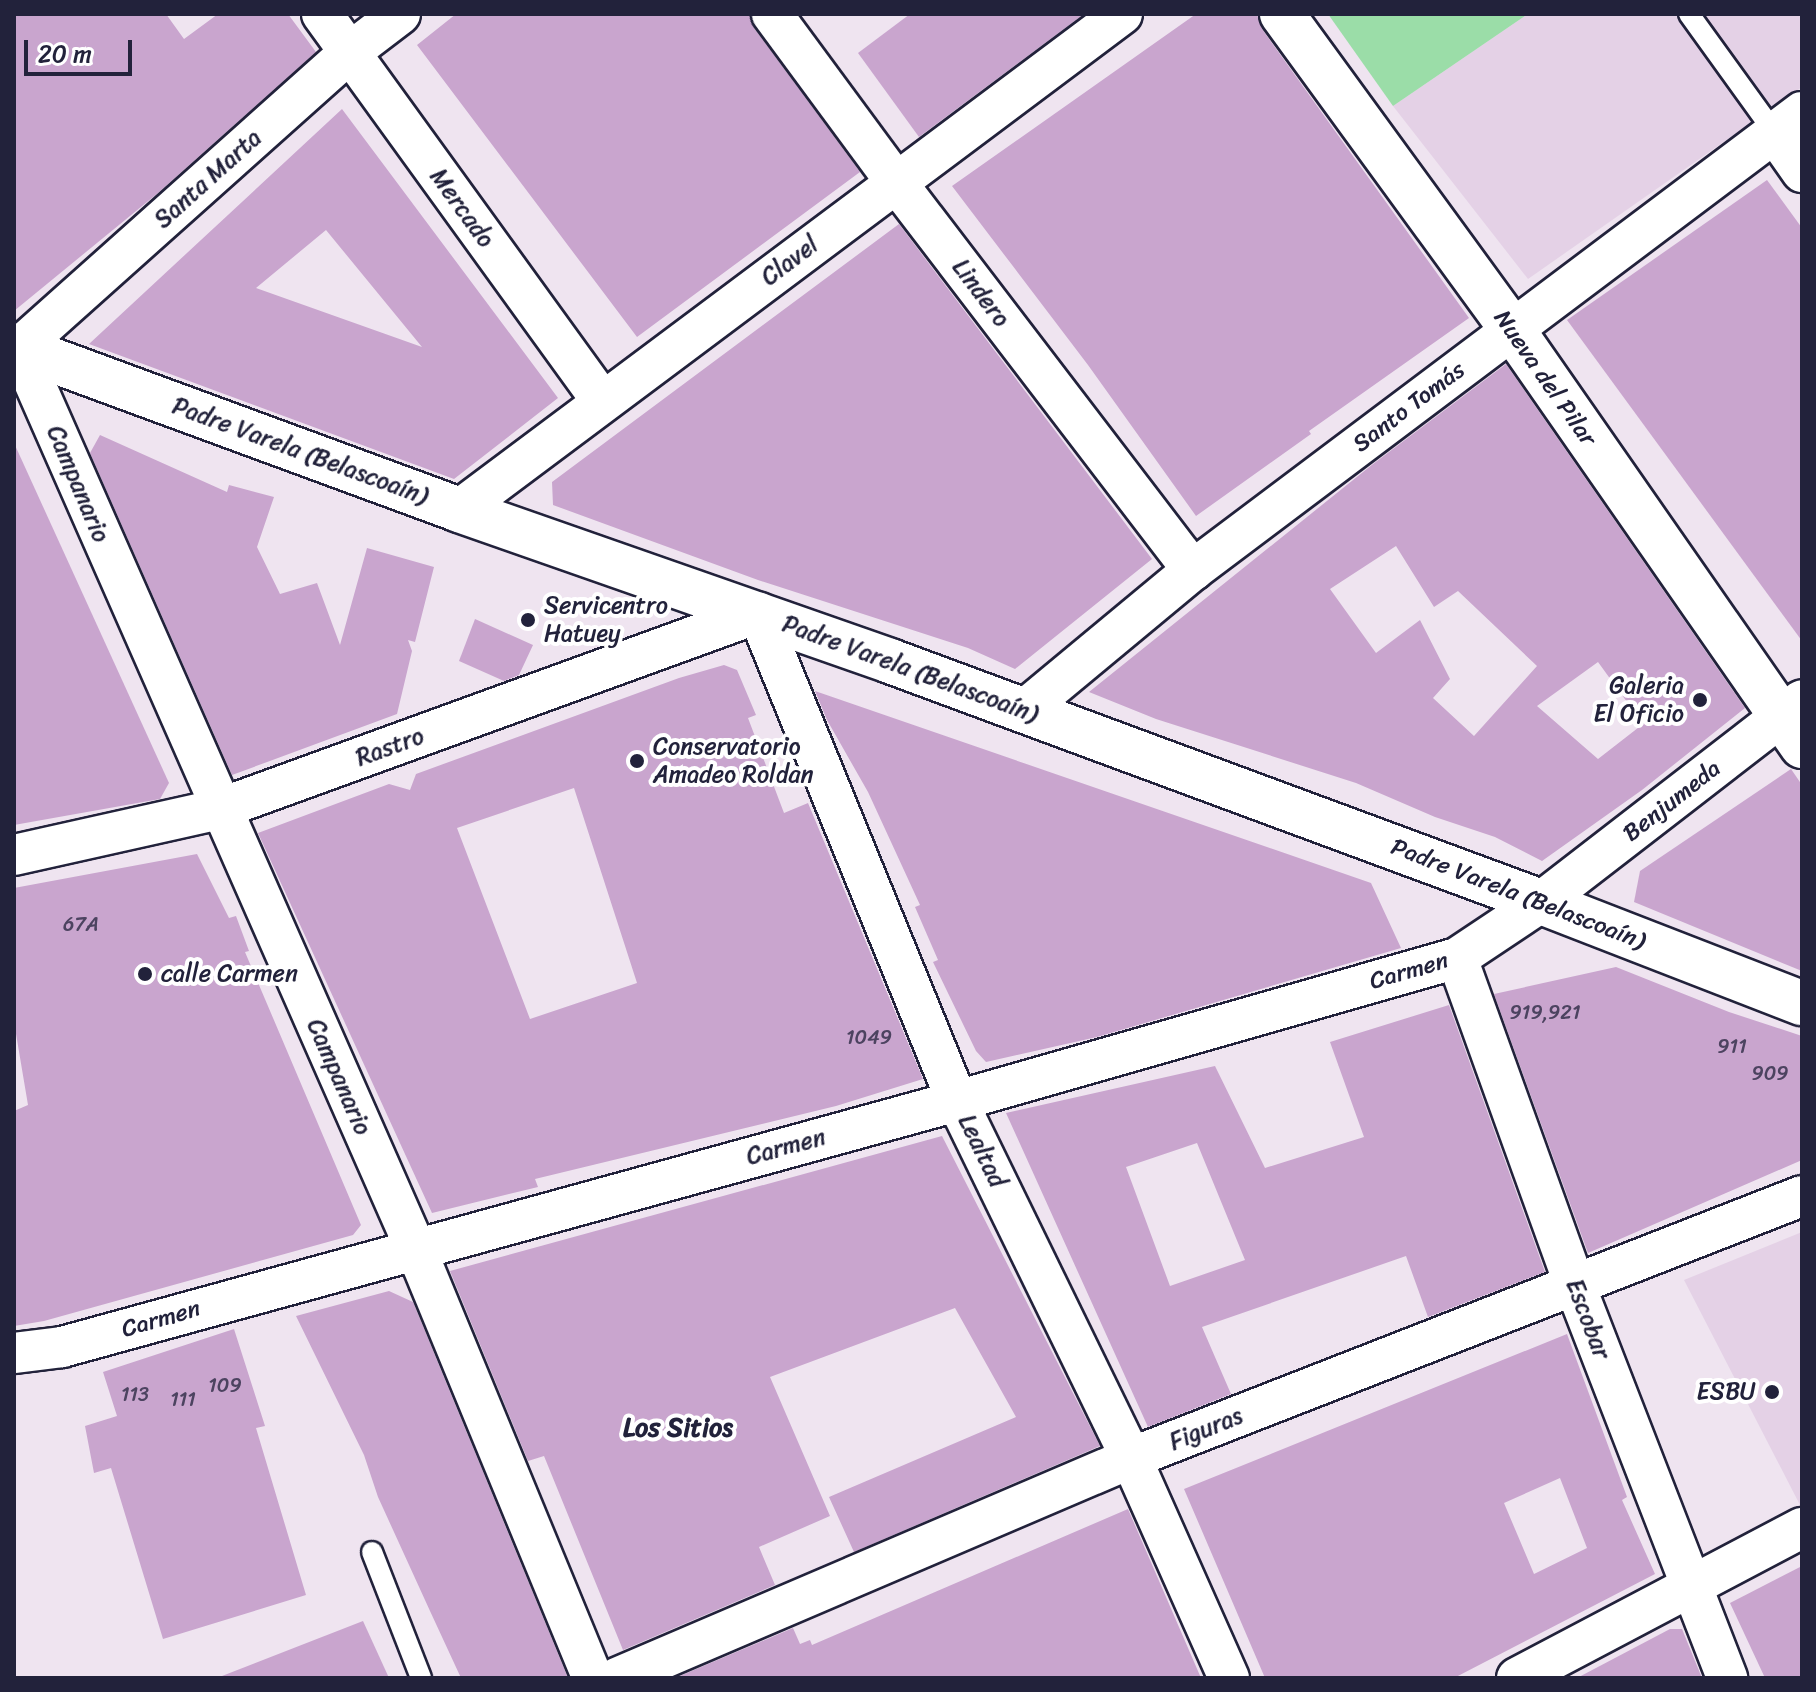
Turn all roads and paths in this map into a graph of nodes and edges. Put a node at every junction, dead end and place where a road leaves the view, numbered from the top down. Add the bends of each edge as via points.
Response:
1 (322, 14) edge
2 (400, 14) edge
3 (772, 14) edge
4 (1122, 14) edge
5 (1282, 14) edge
6 (1689, 14) edge
7 (349, 53) junction
8 (1788, 122) edge
9 (1802, 172) edge
10 (896, 182) junction
11 (1512, 329) junction
12 (16, 347) edge
13 (602, 401) junction
14 (459, 510) junction
15 (1193, 570) junction
16 (758, 613) junction
17 (1023, 711) junction
18 (1795, 720) edge
19 (219, 809) junction
20 (14, 855) edge
21 (1541, 902) junction
22 (1457, 958) junction
23 (1802, 1003) edge
24 (957, 1101) junction
25 (1802, 1196) edge
26 (415, 1247) junction
27 (1574, 1283) junction
28 (14, 1353) edge
29 (1131, 1458) junction
30 (1802, 1528) edge
31 (372, 1552) dead end
32 (1690, 1589) junction
33 (421, 1678) edge
34 (593, 1678) edge
35 (617, 1678) edge
36 (1229, 1678) edge
37 (1517, 1678) edge
38 (1727, 1678) edge

1 - 7 street, Mercado
2 - 7 street, Santa Marta
3 - 10 street, Lindero
4 - 10 street, Clavel
5 - 11 main road, Nueva del Pilar
6 - 8 lane
7 - 12 street, Santa Marta
7 - 13 street, Mercado
8 - 9 street
8 - 11 street, Santo Tomás
10 - 13 street, Clavel
10 - 15 street, Lindero
11 - 15 street, Santo Tomás
11 - 18 main road, Nueva del Pilar
12 - 14 main road, Padre Varela (Belascoaín)
12 - 19 street, Campanario
13 - 14 street, Clavel
14 - 16 main road, Padre Varela (Belascoaín)
15 - 17 street, Santo Tomás
16 - 17 main road, Padre Varela (Belascoaín)
16 - 19 street, Rastro
16 - 24 street, Lealtad
17 - 21 main road, Padre Varela (Belascoaín)
18 - 21 street, Benjumeda
19 - 20 street, Rastro
19 - 26 street, Campanario
21 - 22 street, Carmen
21 - 23 main road, Padre Varela (Belascoaín)
22 - 24 street, Carmen
22 - 27 street, Escobar
24 - 26 street, Carmen
24 - 29 street, Lealtad
25 - 27 street, Figuras
26 - 28 street, Carmen via 62,1347
26 - 34 street, Campanario
27 - 29 street, Figuras
27 - 32 street, Escobar
29 - 35 street, Figuras
29 - 36 street, Lealtad
30 - 32 street
31 - 33 lane
32 - 37 street
32 - 38 street, Escobar

